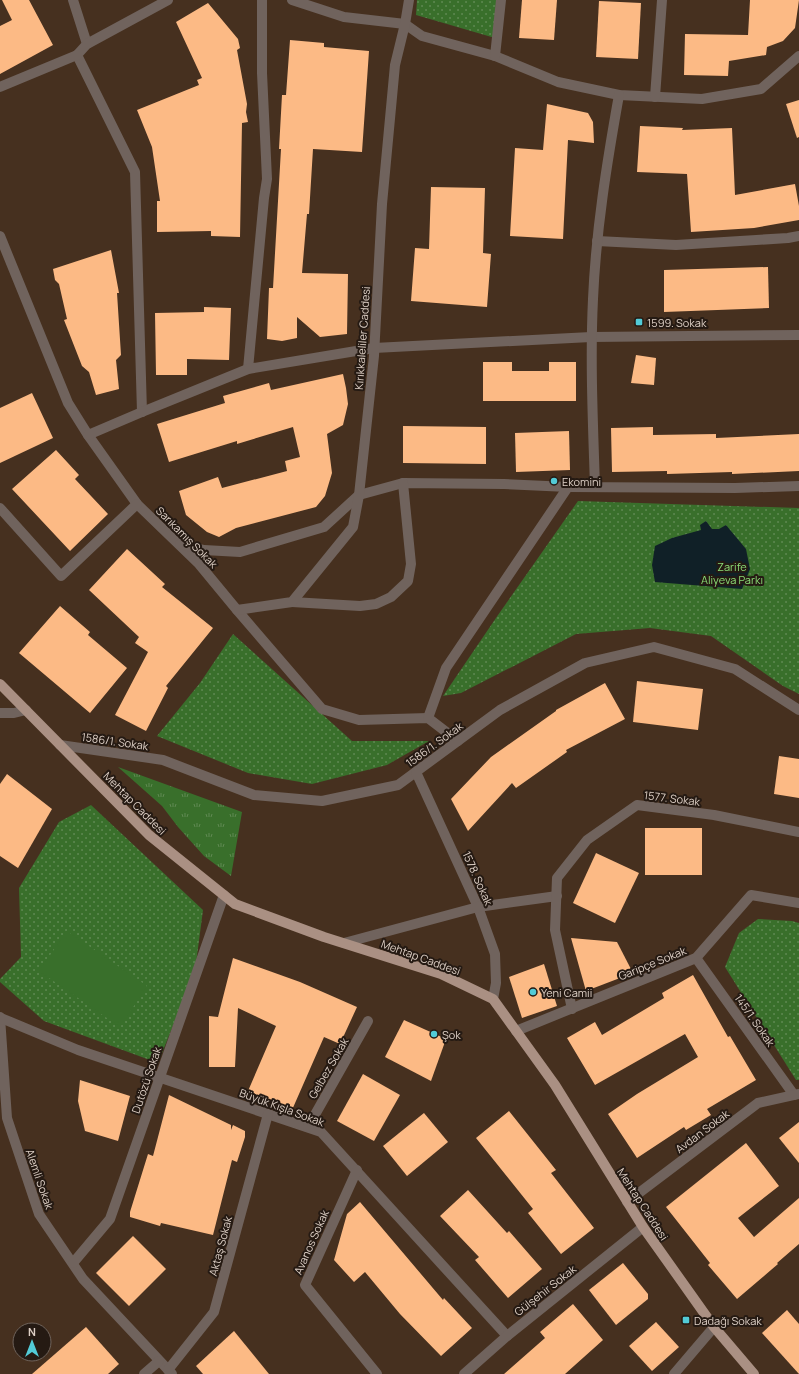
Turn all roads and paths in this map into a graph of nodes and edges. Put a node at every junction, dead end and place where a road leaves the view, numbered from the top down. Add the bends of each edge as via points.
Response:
1 (72, 0) edge
2 (168, 0) edge
3 (262, 0) edge
4 (292, 0) edge
5 (409, 0) edge
6 (501, 0) edge
7 (662, 0) edge
8 (406, 24) junction
9 (87, 44) junction
10 (77, 55) junction
11 (495, 56) junction
12 (799, 56) edge
13 (0, 87) edge
14 (619, 94) junction
15 (655, 97) junction
16 (0, 236) edge
17 (799, 236) edge
18 (597, 241) junction
19 (10, 262) junction
20 (0, 267) edge
21 (799, 335) edge
22 (591, 337) junction
23 (374, 348) junction
24 (248, 369) junction
25 (142, 412) junction
26 (88, 435) junction
27 (403, 483) junction
28 (799, 486) edge
29 (568, 487) junction
30 (595, 487) junction
31 (359, 494) junction
32 (137, 504) junction
33 (0, 508) edge
34 (178, 543) junction
35 (292, 602) junction
36 (237, 610) junction
37 (0, 684) edge
38 (26, 710) junction
39 (799, 710) edge
40 (0, 713) edge
41 (428, 718) junction
42 (458, 741) junction
43 (60, 745) junction
44 (416, 772) junction
45 (799, 832) edge
46 (224, 895) junction
47 (557, 896) junction
48 (799, 903) edge
49 (478, 907) junction
50 (344, 943) junction
51 (696, 958) junction
52 (493, 999) junction
53 (572, 1009) junction
54 (0, 1018) edge
55 (368, 1021) dead end
56 (516, 1031) junction
57 (159, 1077) junction
58 (796, 1095) edge
59 (268, 1114) junction
60 (308, 1127) junction
61 (357, 1170) junction
62 (627, 1202) junction
63 (643, 1227) junction
64 (73, 1263) junction
65 (714, 1327) junction
66 (507, 1336) junction
67 (159, 1361) junction
68 (170, 1372) edge
69 (144, 1374) edge
70 (376, 1374) edge
71 (464, 1374) edge
72 (674, 1374) edge
73 (754, 1374) edge

1 - 9 street
2 - 9 street
3 - 24 street via 262,73 267,179
4 - 8 street via 344,17
5 - 8 street, Kırıkkaleliler Caddesi
6 - 11 street
7 - 15 street
8 - 11 street via 422,36
8 - 23 street, Kırıkkaleliler Caddesi via 395,65 382,204
9 - 10 street
10 - 13 street
10 - 25 street via 135,172
11 - 14 street via 558,82
12 - 15 street via 761,88 702,99
14 - 15 street
14 - 18 street
16 - 19 street, Sarıkamış Sokak
17 - 18 street via 676,245
18 - 22 street
19 - 20 street
19 - 26 street, Sarıkamış Sokak via 68,403
21 - 22 street
22 - 23 street
22 - 30 street
23 - 24 street
23 - 31 street, Kırıkkaleliler Caddesi
24 - 25 street
25 - 26 street
26 - 32 street, Sarıkamış Sokak
27 - 29 street
27 - 31 street
27 - 35 street via 411,564 408,581 391,597 371,605
28 - 30 street
29 - 30 street
29 - 41 street via 446,668
31 - 34 street via 324,527 240,552 204,550
31 - 35 street, Kırıkkaleliler Caddesi via 353,527
32 - 33 street via 61,576
32 - 34 street, Sarıkamış Sokak
34 - 36 street, Sarıkamış Sokak
35 - 36 street
36 - 41 street, Sarıkamış Sokak via 322,709 359,720
37 - 38 main road, Mehtap Caddesi
38 - 40 street
38 - 43 main road, Mehtap Caddesi
39 - 42 street, 1586/1. Sokak via 735,669 654,646 585,663 500,710
41 - 42 street
42 - 44 street, 1586/1. Sokak
43 - 44 street, 1586/1. Sokak via 163,760 254,795 322,801 398,785
43 - 46 main road, Mehtap Caddesi via 149,835
44 - 49 street, 1578. Sokak
45 - 47 street, 1577. Sokak via 714,815 638,805 587,840 557,878
46 - 50 main road, Mehtap Caddesi via 235,904
46 - 57 street, Dutözü Sokak
47 - 49 street
47 - 53 street, 1577. Sokak via 555,930
48 - 51 street, Garipçe Sokak via 750,895
49 - 50 street
49 - 52 street, 1578. Sokak via 495,954 496,983
50 - 52 main road, Mehtap Caddesi via 441,974
51 - 53 street, Garipçe Sokak
51 - 58 street, 145/1. Sokak
52 - 56 main road, Mehtap Caddesi
53 - 56 street, Garipçe Sokak
54 - 57 street, Büyük Kışla Sokak via 78,1050
54 - 64 street, Alemli Sokak via 7,1118 39,1214
55 - 60 street, Gelbez Sokak
56 - 62 main road, Mehtap Caddesi via 555,1086
57 - 59 street, Büyük Kışla Sokak
57 - 64 street, Dutözü Sokak via 110,1219
58 - 62 street, Avdan Sokak via 758,1103
59 - 60 street, Büyük Kışla Sokak
59 - 68 street, Aktaş Sokak via 214,1312
60 - 61 street, Büyük Kışla Sokak via 321,1132
61 - 66 street, Büyük Kışla Sokak
61 - 70 street, Avanos Sokak via 305,1285
62 - 63 main road, Mehtap Caddesi
63 - 65 main road, Mehtap Caddesi
63 - 66 street, Gülşehir Sokak
64 - 67 street, Alemli Sokak via 83,1279
65 - 72 street
65 - 73 main road, Mehtap Caddesi
66 - 71 street, Gülşehir Sokak
67 - 68 street, Alemli Sokak
67 - 69 street

